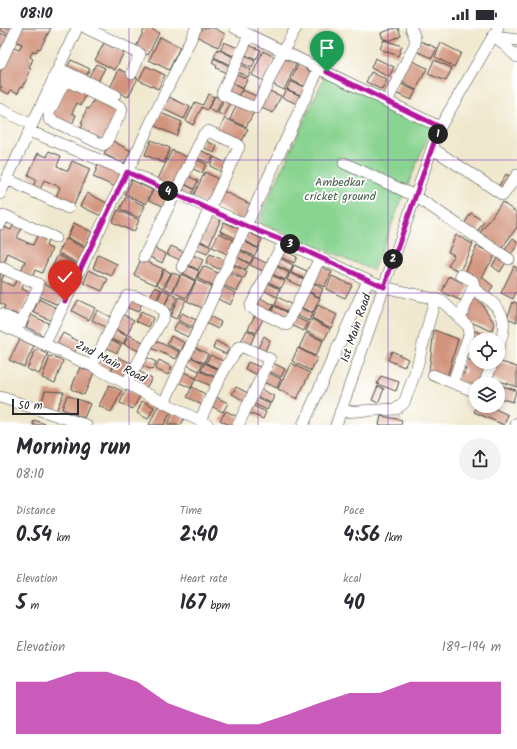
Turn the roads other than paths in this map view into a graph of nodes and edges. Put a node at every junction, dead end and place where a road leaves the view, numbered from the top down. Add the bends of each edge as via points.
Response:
1 (17, 28) edge
2 (77, 28) edge
3 (86, 28) edge
4 (196, 28) edge
5 (235, 28) edge
6 (296, 28) edge
7 (411, 28) edge
8 (496, 33) edge
9 (249, 35) junction
10 (517, 40) edge
11 (283, 51) junction
12 (517, 58) edge
13 (0, 64) edge
14 (319, 68) junction
15 (132, 73) dead end
16 (59, 74) junction
17 (115, 95) dead end
18 (387, 101) junction
19 (0, 109) edge
20 (440, 127) junction
21 (31, 128) junction
22 (432, 148) junction
23 (344, 163) dead end
24 (127, 172) junction
25 (517, 175) edge
26 (7, 179) junction
27 (0, 194) edge
28 (175, 194) junction
29 (415, 196) junction
30 (68, 208) dead end
31 (209, 209) junction
32 (0, 224) edge
33 (246, 226) junction
34 (56, 238) dead end
35 (284, 241) junction
36 (144, 257) dead end
37 (320, 258) junction
38 (509, 258) dead end
39 (0, 267) edge
40 (182, 267) dead end
41 (461, 275) dead end
42 (368, 280) junction
43 (384, 287) junction
44 (472, 288) junction
45 (435, 299) junction
46 (0, 314) edge
47 (460, 318) junction
48 (0, 324) edge
49 (502, 333) edge
50 (45, 344) junction
51 (92, 366) junction
52 (433, 375) dead end
53 (453, 383) junction
54 (126, 384) junction
55 (469, 389) edge
56 (0, 397) edge
57 (164, 403) junction
58 (340, 412) junction
59 (204, 423) edge
60 (86, 425) edge
61 (238, 425) edge
62 (303, 425) edge
63 (336, 425) edge

1 - 13 street
2 - 16 street
3 - 15 street via 140,54
4 - 24 street
5 - 9 street
6 - 11 street
7 - 18 street via 415,44
8 - 10 street
8 - 12 street
8 - 20 street, 1st Main Road
9 - 11 street
9 - 11 street via 223,94 256,108
11 - 14 street
14 - 18 street
14 - 33 street
16 - 16 street via 122,107 103,145 49,119
16 - 17 street
16 - 21 street
18 - 20 street
19 - 21 street
20 - 22 street, 1st Main Road
21 - 24 street
21 - 26 street
22 - 25 street via 503,195
22 - 29 street, 1st Main Road
23 - 29 street
24 - 28 street
24 - 50 street
26 - 27 street
26 - 30 street
28 - 31 street
28 - 31 street via 204,134 208,131 237,144 239,148
28 - 36 street
29 - 38 street
29 - 43 street, 1st Main Road
31 - 33 street
31 - 40 street
32 - 34 street via 6,216
33 - 35 street
33 - 57 street
35 - 37 street
35 - 37 street via 250,308 287,325
37 - 42 street
39 - 46 street via 38,284 20,323
41 - 44 street via 473,281
42 - 43 street
42 - 62 street
43 - 45 street
43 - 58 street, 1st Main Road
44 - 47 street
44 - 49 street via 493,304 502,315
45 - 47 street via 441,300
45 - 58 street via 416,370 404,403 396,409
47 - 53 street via 468,326 469,336
48 - 50 street, 2nd Main Road
50 - 51 street, 2nd Main Road
51 - 54 street, 2nd Main Road
51 - 54 street via 127,296 132,295 161,308 164,312 163,318
52 - 53 street
53 - 55 street
54 - 57 street, 2nd Main Road
56 - 60 street
57 - 59 street, 2nd Main Road
58 - 63 street, 1st Main Road
59 - 61 street via 216,384 232,356 239,347 244,347 270,359

